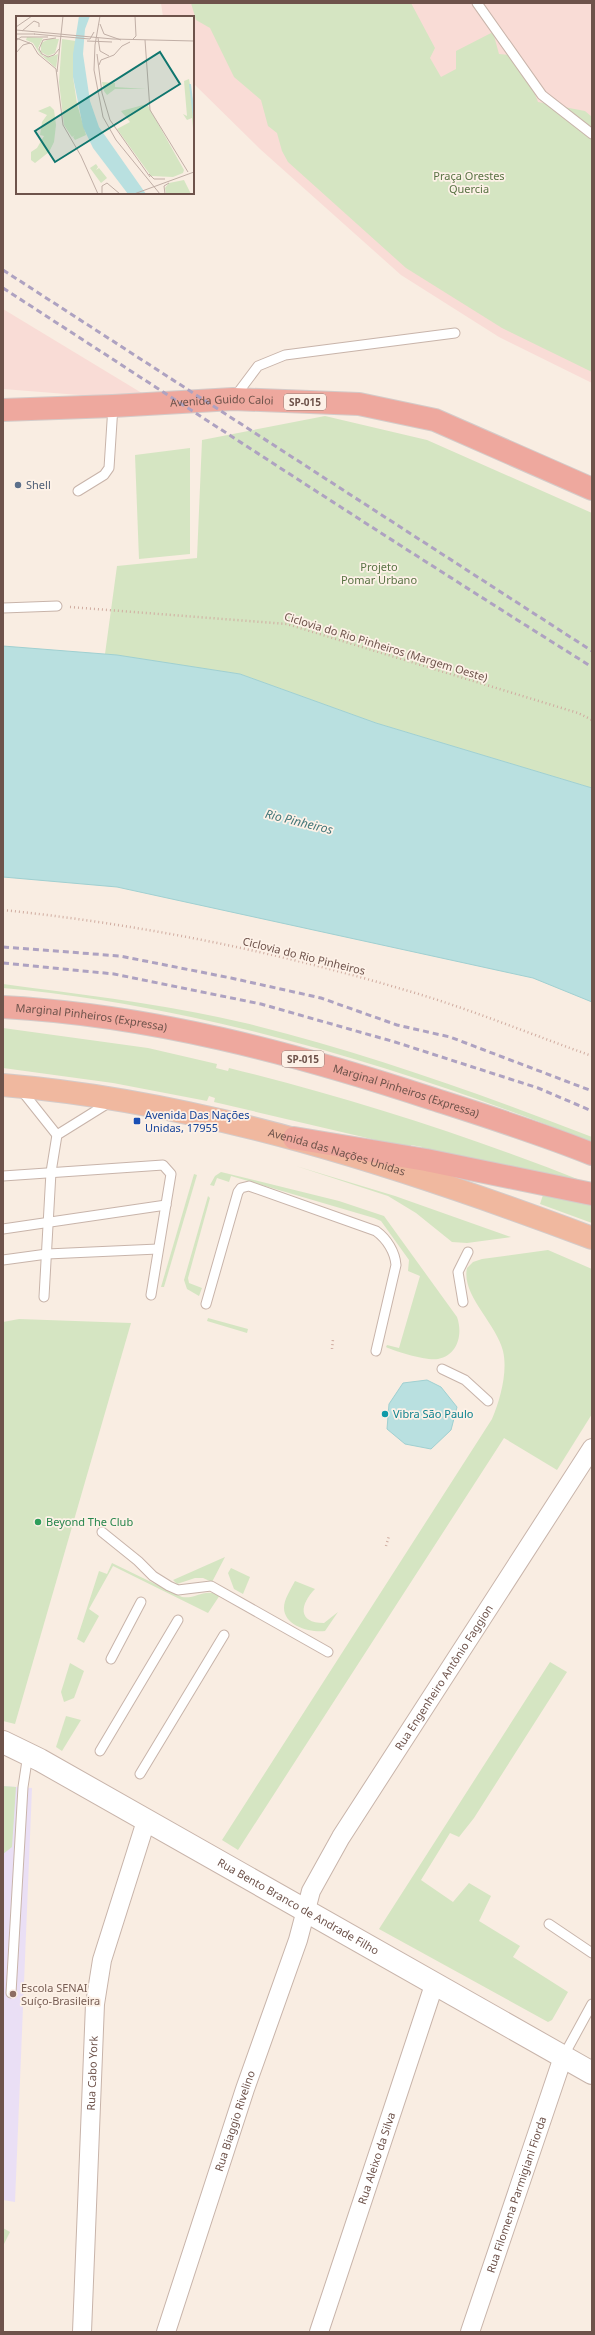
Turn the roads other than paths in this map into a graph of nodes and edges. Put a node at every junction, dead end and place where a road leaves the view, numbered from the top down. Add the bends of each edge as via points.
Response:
1 (477, 3) edge
2 (592, 134) edge
3 (455, 333) dead end
4 (233, 399) junction
5 (113, 406) junction
6 (3, 410) edge
7 (592, 489) edge
8 (78, 491) dead end
9 (57, 606) road end
10 (3, 608) edge
11 (3, 1007) edge
12 (11, 1086) edge
13 (115, 1099) junction
14 (57, 1135) junction
15 (294, 1138) junction
16 (592, 1154) edge
17 (51, 1172) junction
18 (3, 1176) edge
19 (592, 1194) edge
20 (166, 1205) junction
21 (47, 1222) junction
22 (3, 1228) edge
23 (592, 1238) edge
24 (158, 1249) junction
25 (468, 1252) dead end
26 (47, 1254) junction
27 (3, 1260) edge
28 (151, 1295) dead end
29 (44, 1297) dead end
30 (463, 1302) dead end
31 (206, 1304) dead end
32 (376, 1351) dead end
33 (442, 1369) dead end
34 (488, 1401) dead end
35 (592, 1448) edge
36 (102, 1532) dead end
37 (141, 1602) dead end
38 (178, 1620) dead end
39 (224, 1635) dead end
40 (328, 1652) dead end
41 (111, 1660) dead end
42 (3, 1742) edge
43 (100, 1751) dead end
44 (28, 1754) junction
45 (140, 1774) dead end
46 (146, 1821) junction
47 (304, 1911) junction
48 (549, 1924) dead end
49 (592, 1953) edge
50 (434, 1985) junction
51 (11, 1994) dead end
52 (592, 2004) edge
53 (563, 2057) junction
54 (592, 2073) edge
55 (82, 2332) edge
56 (166, 2332) edge
57 (319, 2332) edge
58 (470, 2332) edge

1 - 2 lane via 542,95
3 - 4 lane via 285,355 258,366
4 - 5 highway, Avenida Guido Caloi / SP-015
4 - 7 highway, Avenida Guido Caloi / SP-015 via 359,404 435,420
5 - 6 highway, Avenida Guido Caloi / SP-015
5 - 8 lane via 109,468 104,475
9 - 10 lane
11 - 16 highway, Marginal Pinheiros (Expressa) / SP-015 via 140,1023 210,1036 315,1062 544,1135
12 - 13 highway, Avenida das Nações Unidas
12 - 14 lane
13 - 14 lane
13 - 15 highway, Avenida das Nações Unidas
14 - 17 lane
15 - 19 highway via 426,1160
15 - 23 highway, Avenida das Nações Unidas via 446,1186
17 - 18 lane
17 - 20 lane via 163,1165 171,1174
17 - 21 lane
20 - 21 lane
20 - 24 lane
21 - 22 lane
21 - 26 lane
24 - 26 lane
24 - 28 lane
25 - 30 lane via 458,1272
26 - 27 lane
26 - 29 lane
31 - 32 lane via 238,1192 249,1186 376,1231 384,1238 394,1254 396,1265
33 - 34 lane via 465,1380
35 - 47 street, Rua Engenheiro Antônio Faggion via 341,1837 311,1890
36 - 40 lane via 138,1560 153,1576 170,1586 178,1590 211,1586
37 - 41 lane
38 - 43 lane
39 - 45 lane
42 - 44 street, Rua Bento Branco de Andrade Filho
44 - 46 street, Rua Bento Branco de Andrade Filho
44 - 51 lane via 23,1787
46 - 47 street, Rua Bento Branco de Andrade Filho
46 - 55 street, Rua Cabo York via 102,1960 95,2004
47 - 50 street, Rua Bento Branco de Andrade Filho
47 - 56 street, Rua Biaggio Rivelino via 298,1940 245,2089
48 - 49 lane
50 - 53 street, Rua Bento Branco de Andrade Filho
50 - 57 street, Rua Aleixo da Silva
52 - 53 lane
53 - 54 street, Rua Bento Branco de Andrade Filho
53 - 58 street, Rua Filomena Parmigiani Fiorda

